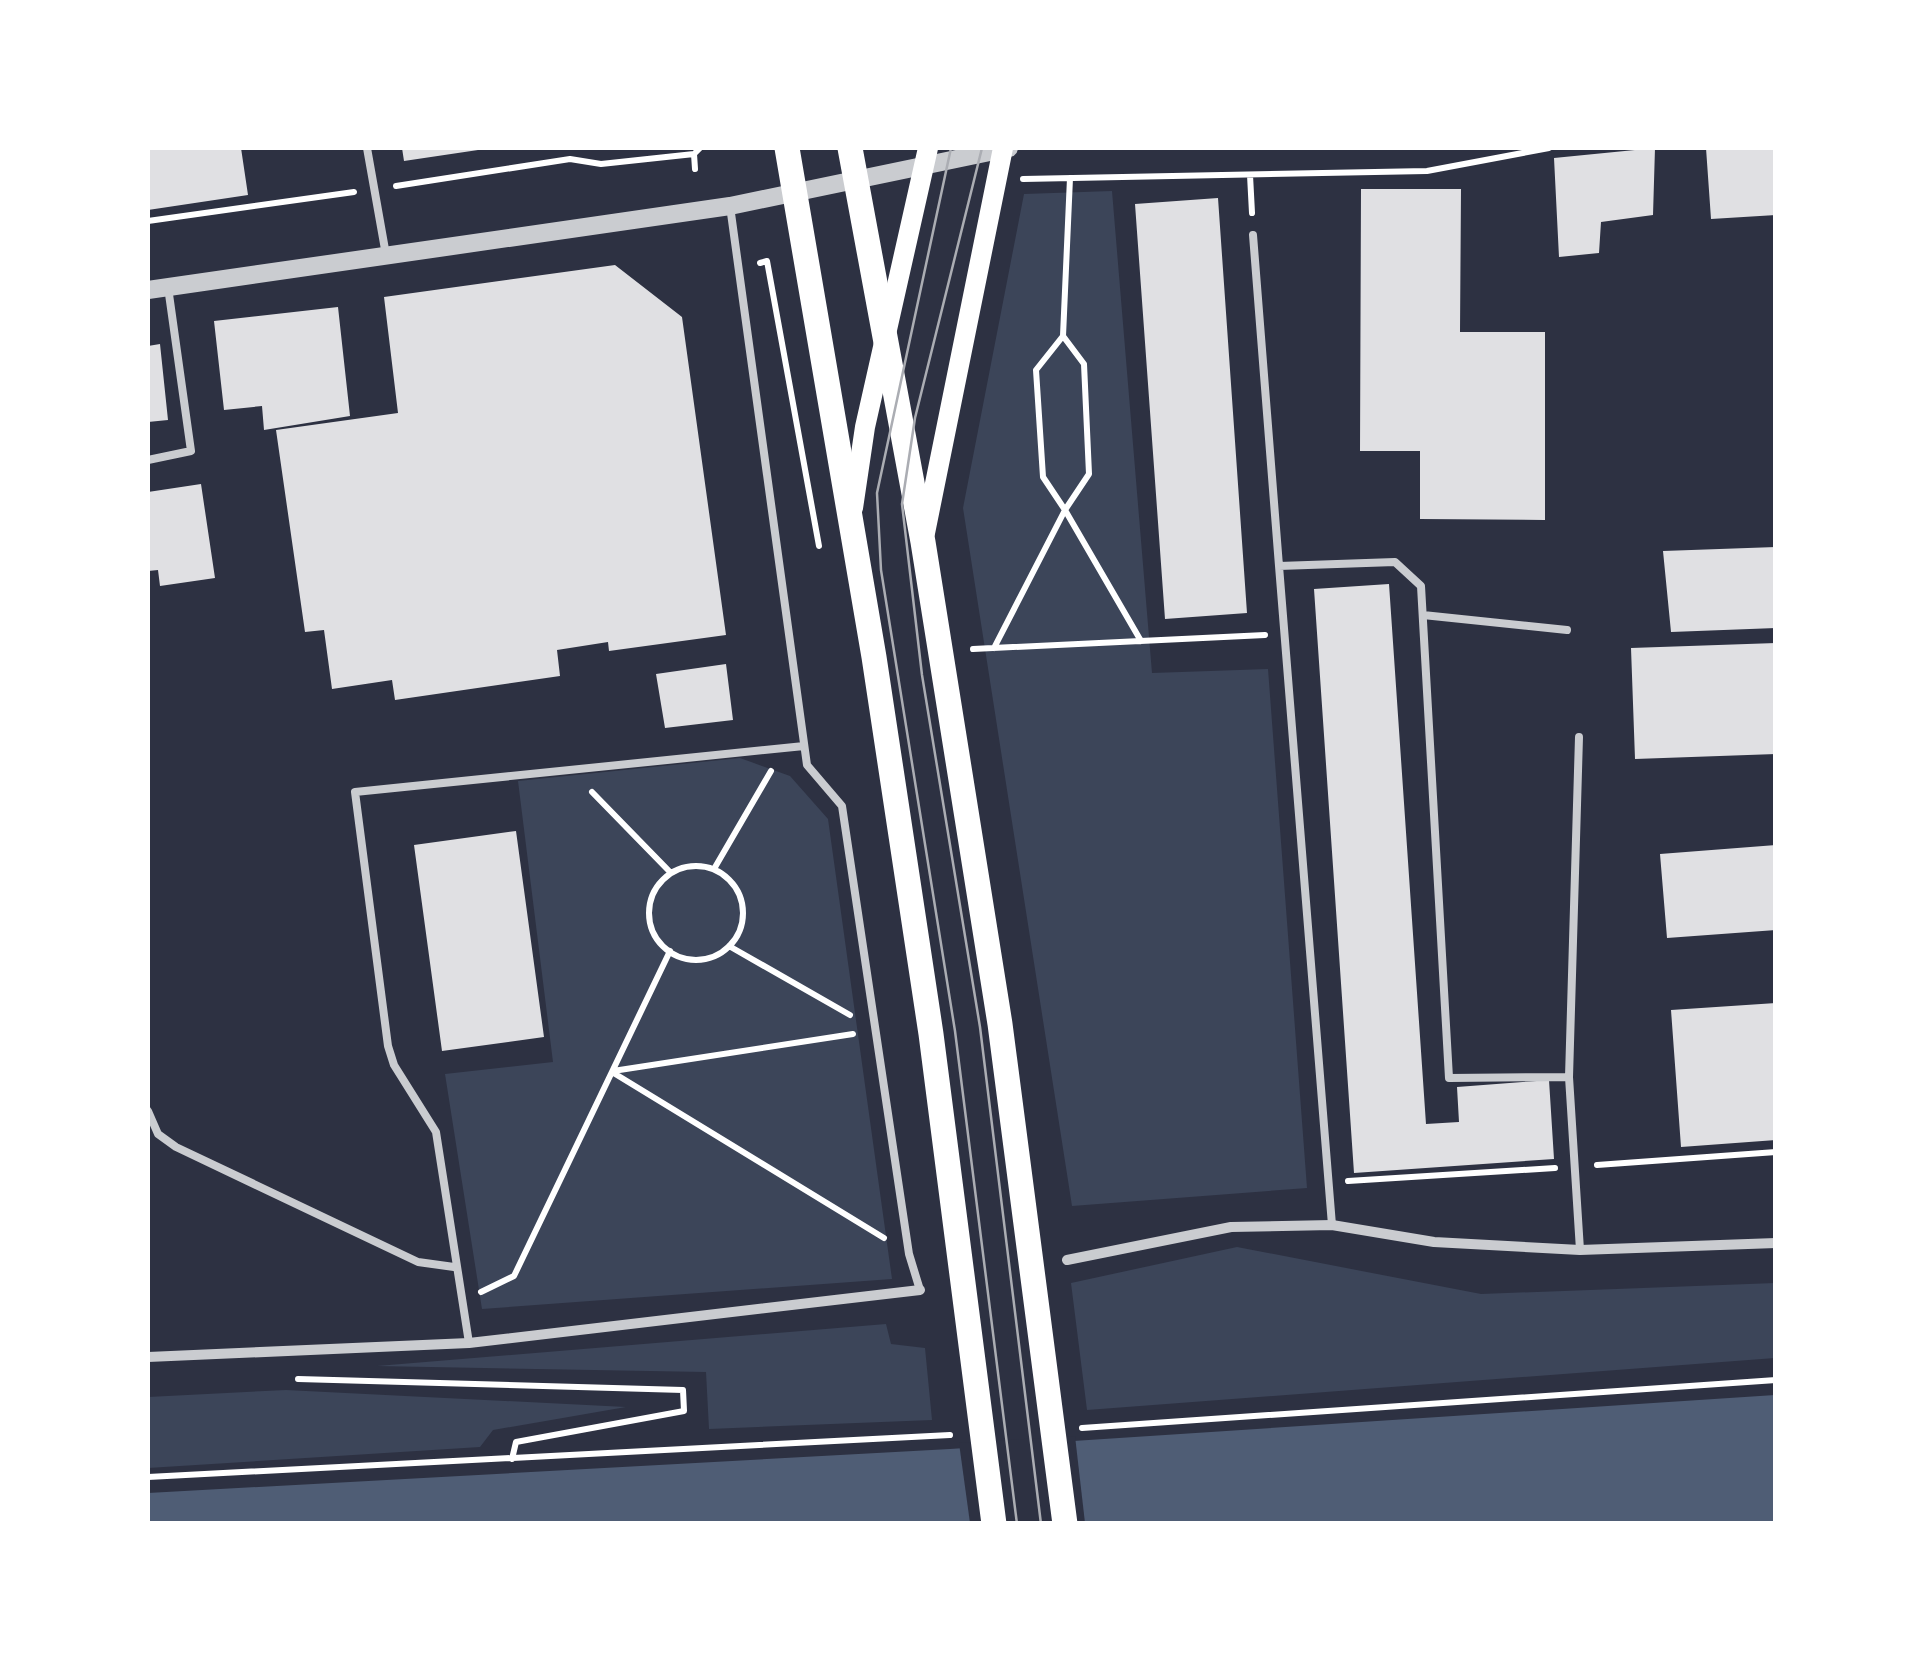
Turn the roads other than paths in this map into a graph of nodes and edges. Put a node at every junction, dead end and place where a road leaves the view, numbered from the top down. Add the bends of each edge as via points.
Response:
1 (368, 148) edge
2 (787, 148) edge
3 (850, 148) edge
4 (1005, 148) edge
5 (926, 157) edge
6 (855, 180) junction
7 (794, 192) junction
8 (730, 206) junction
9 (1254, 235) road end
10 (386, 256) junction
11 (168, 287) junction
12 (148, 290) edge
13 (885, 338) junction
14 (148, 460) edge
15 (850, 528) junction
16 (923, 542) junction
17 (1279, 566) junction
18 (1423, 614) junction
19 (1567, 630) dead end
20 (1579, 737) dead end
21 (804, 746) junction
22 (1569, 1076) junction
23 (148, 1112) edge
24 (1332, 1225) junction
25 (1776, 1242) edge
26 (1580, 1250) junction
27 (1067, 1260) dead end
28 (454, 1268) junction
29 (920, 1290) joint
30 (468, 1343) junction
31 (148, 1357) edge
32 (994, 1524) edge
33 (1065, 1524) edge

1 - 10 lane
2 - 7 main road
3 - 6 main road
4 - 5 street
4 - 16 main road
5 - 6 street
5 - 13 main road
6 - 7 street
6 - 13 main road
7 - 8 street
7 - 15 main road
8 - 10 street
8 - 21 lane
9 - 17 lane
10 - 11 street
11 - 12 street
11 - 14 lane via 191,451
13 - 15 main road
13 - 16 main road
15 - 32 main road via 931,1034
16 - 33 main road via 1000,1024
17 - 18 lane via 1395,562 1421,586
17 - 24 lane
18 - 19 lane
18 - 22 lane via 1449,1078
20 - 22 lane
21 - 28 lane via 355,792 388,1046 436,1132
21 - 29 lane via 806,765 842,806
22 - 26 lane
23 - 28 lane via 158,1134 176,1147 418,1262
24 - 26 street via 1434,1242
24 - 27 street via 1231,1227
25 - 26 street
28 - 30 lane
29 - 30 street
30 - 31 street

